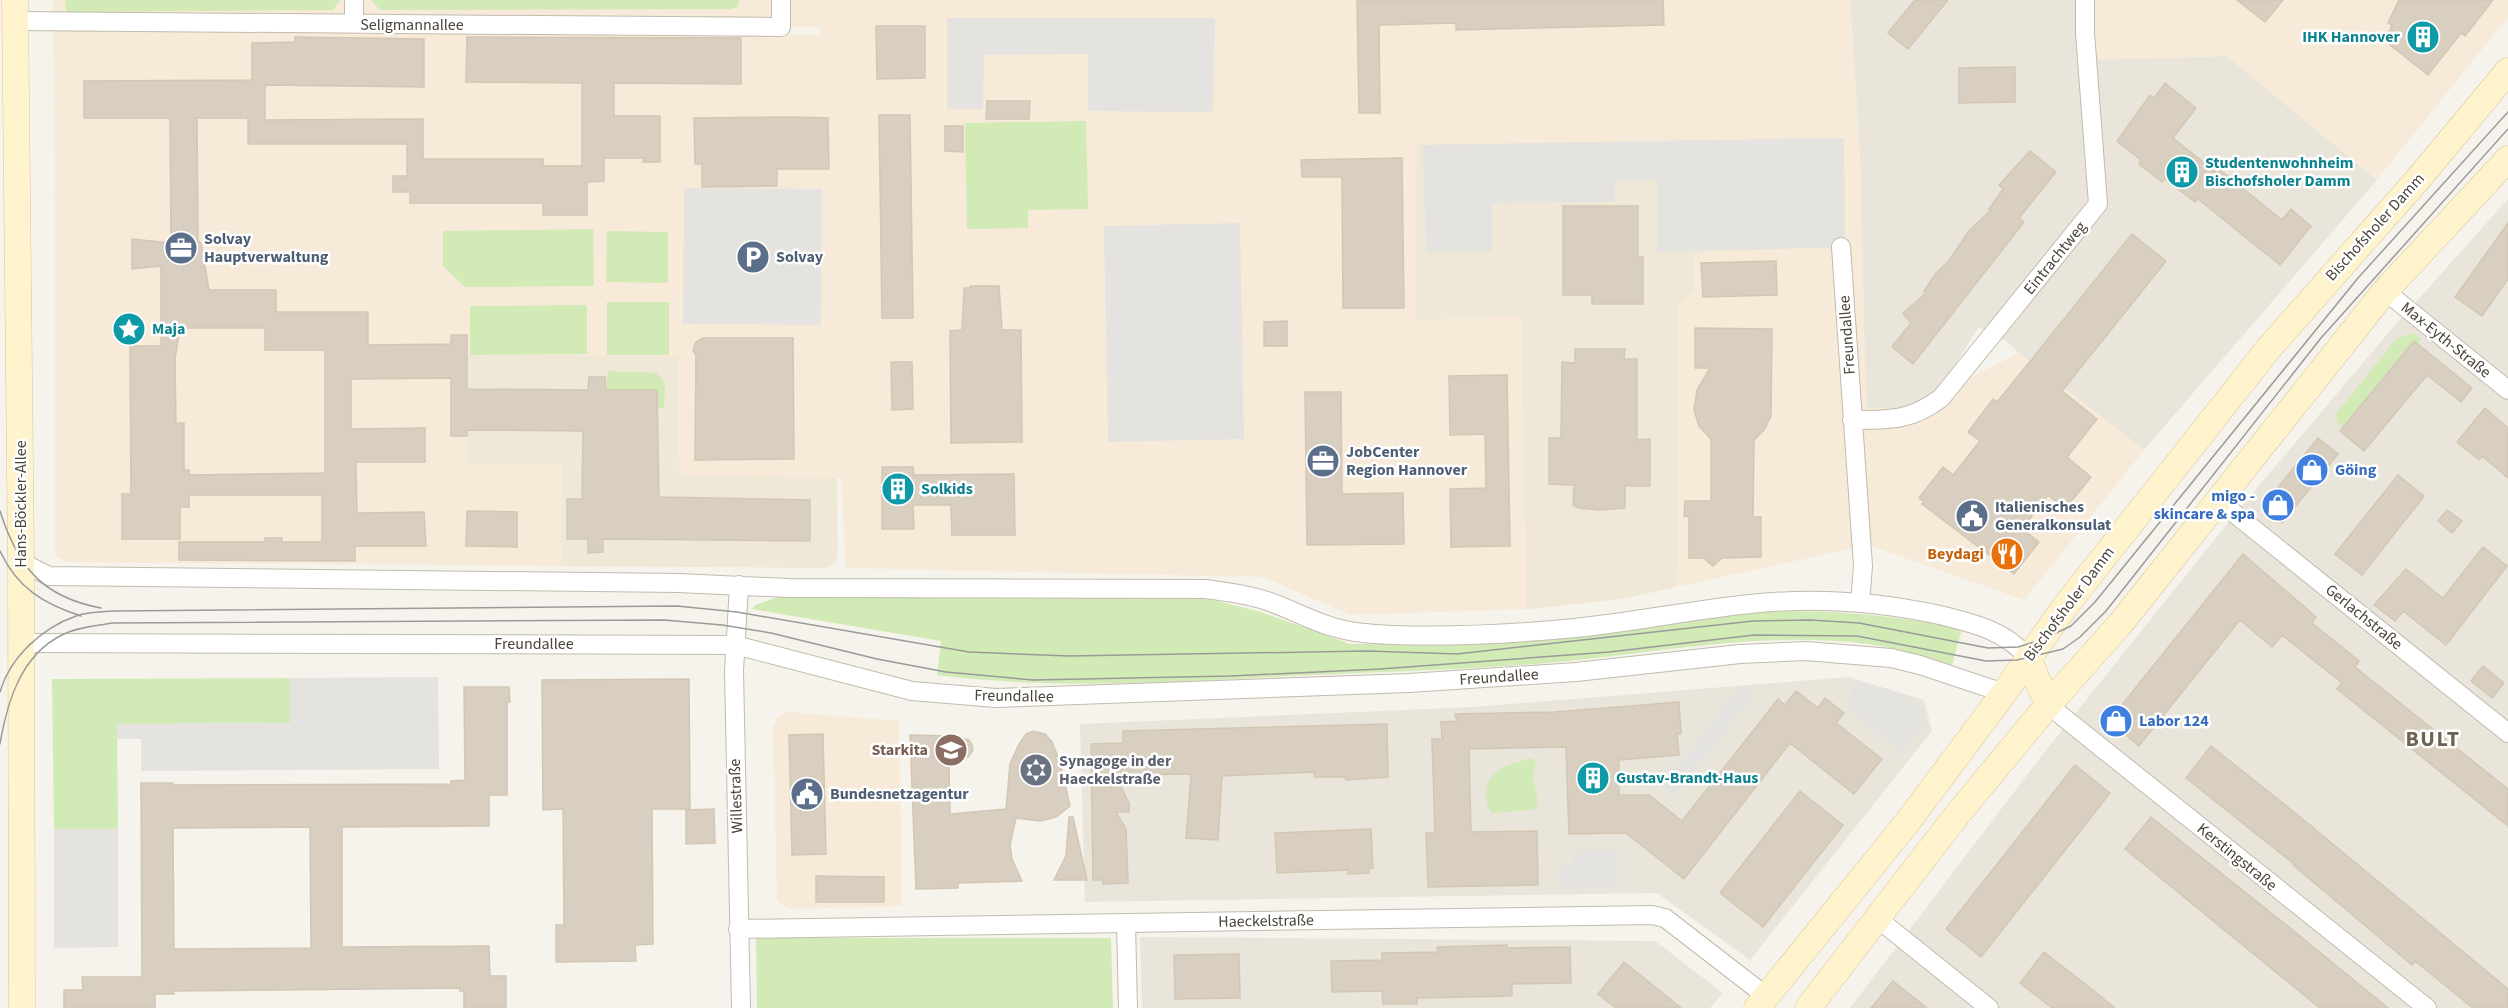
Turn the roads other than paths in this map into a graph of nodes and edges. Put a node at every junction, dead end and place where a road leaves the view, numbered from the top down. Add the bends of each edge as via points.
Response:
1 (354, 0) edge
2 (781, 0) edge
3 (2085, 0) edge
4 (15, 11) edge
5 (354, 24) junction
6 (2508, 71) edge
7 (2508, 159) edge
8 (1841, 247) dead end
9 (2385, 291) junction
10 (2508, 390) edge
11 (1852, 420) junction
12 (2220, 502) junction
13 (21, 562) junction
14 (739, 585) junction
15 (1860, 603) junction
16 (11, 644) edge
17 (735, 645) junction
18 (2028, 658) junction
19 (2004, 693) junction
20 (2048, 705) junction
21 (2508, 733) edge
22 (1878, 919) junction
23 (1126, 923) junction
24 (738, 929) junction
25 (1762, 1002) edge
26 (22, 1008) edge
27 (741, 1008) edge
28 (1128, 1008) edge
29 (1808, 1008) edge
30 (1989, 1008) edge
31 (2427, 1008) edge

1 - 5 street
2 - 5 street, Seligmannallee via 781,27
3 - 11 street, Eintrachtweg via 2098,204 1941,398 1911,416
4 - 5 street, Seligmannallee
4 - 13 main road, Hans-Böckler-Allee
6 - 18 main road, Bischofsholer Damm via 2269,348
7 - 9 main road
8 - 11 street, Freundallee
9 - 10 street, Max-Eyth-Straße
9 - 12 main road
11 - 15 street, Freundallee via 1863,566
12 - 20 main road
12 - 21 street, Gerlachstraße
13 - 14 street via 49,576
13 - 16 main road, Hans-Böckler-Allee
14 - 15 street via 1205,589 1240,593 1331,627 1395,635 1483,635 1576,628 1751,604
14 - 17 street, Willestraße
15 - 18 street via 1974,623 2012,642
16 - 17 street, Freundallee
16 - 26 main road, Hans-Böckler-Allee
17 - 19 street, Freundallee via 912,691 996,698 1409,683 1806,651 1920,664
17 - 24 street, Willestraße
18 - 19 main road, Bischofsholer Damm
18 - 20 main road
19 - 20 main road
19 - 25 main road, Bischofsholer Damm via 1906,824
20 - 22 main road
20 - 31 street, Kerstingstraße
22 - 29 main road
22 - 30 street
23 - 24 street, Haeckelstraße
23 - 25 street, Haeckelstraße via 1652,915 1665,918
23 - 28 street
24 - 27 street, Willestraße

